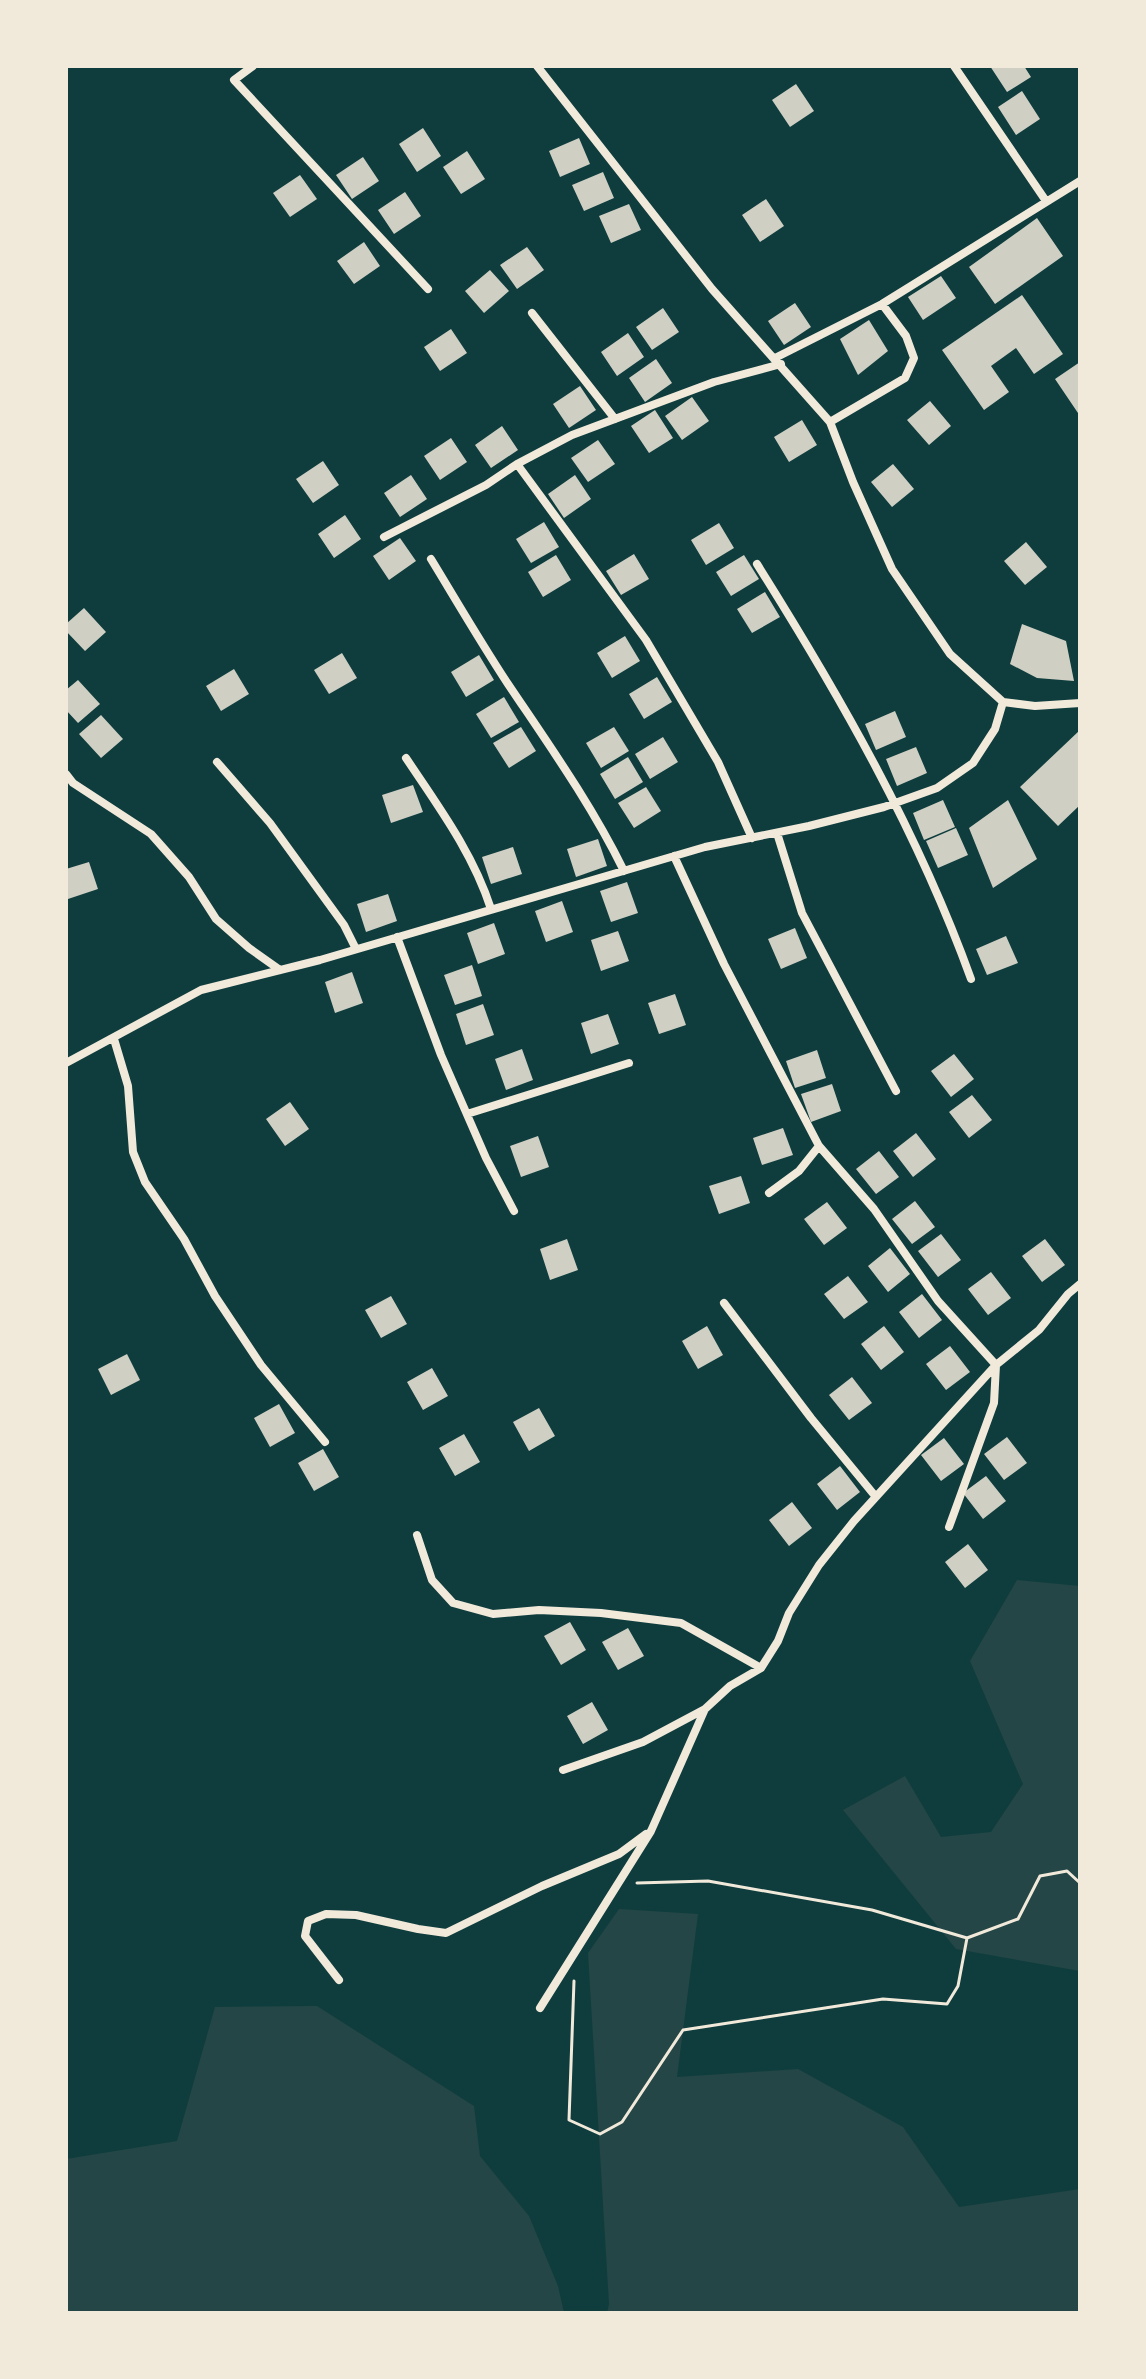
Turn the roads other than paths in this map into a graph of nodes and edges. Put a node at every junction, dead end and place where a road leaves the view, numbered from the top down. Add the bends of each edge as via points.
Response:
1 (253, 66) edge
2 (537, 66) edge
3 (954, 66) edge
4 (1080, 181) edge
5 (1046, 201) junction
6 (428, 289) dead end
7 (882, 304) junction
8 (532, 313) dead end
9 (778, 361) junction
10 (615, 419) junction
11 (830, 422) junction
12 (517, 464) junction
13 (384, 537) dead end
14 (431, 559) dead end
15 (757, 564) dead end
16 (1003, 702) junction
17 (1080, 703) edge
18 (406, 758) dead end
19 (217, 762) dead end
20 (66, 774) edge
21 (895, 803) junction
22 (777, 833) junction
23 (752, 838) junction
24 (674, 856) junction
25 (624, 871) junction
26 (491, 909) junction
27 (397, 937) junction
28 (356, 949) junction
29 (280, 970) junction
30 (971, 979) dead end
31 (114, 1039) junction
32 (66, 1063) edge
33 (629, 1063) dead end
34 (896, 1091) dead end
35 (467, 1114) junction
36 (819, 1146) junction
37 (769, 1193) dead end
38 (514, 1211) dead end
39 (1080, 1284) edge
40 (724, 1303) dead end
41 (996, 1365) junction
42 (325, 1442) dead end
43 (876, 1497) junction
44 (949, 1527) dead end
45 (417, 1535) dead end
46 (761, 1668) junction
47 (705, 1709) junction
48 (563, 1770) dead end
49 (651, 1831) junction
50 (339, 1980) dead end
51 (540, 2008) dead end

1 - 6 street via 234,80
2 - 9 street via 712,289
3 - 5 street
4 - 5 street
5 - 7 street
7 - 9 street
7 - 11 street via 906,336 914,358 910,368 905,378
8 - 10 street
9 - 10 street
9 - 11 street
10 - 12 street
11 - 16 street via 892,569 950,654
12 - 13 street
12 - 23 street via 646,640 718,762
14 - 25 street via 603,828
15 - 21 street
16 - 17 street
16 - 21 street via 995,729 973,763 937,788
18 - 26 street via 457,834
19 - 28 street via 270,823
20 - 29 street via 151,834 189,877 216,919
21 - 22 street
21 - 30 street via 945,908
22 - 23 street
22 - 34 street via 802,913
23 - 24 street
24 - 25 street
24 - 36 street
25 - 26 street
26 - 27 street
27 - 28 street
27 - 35 street
28 - 29 street
29 - 31 street via 201,990
31 - 32 street
31 - 42 street via 128,1086 133,1152 145,1182 261,1365
33 - 35 street
35 - 38 street
36 - 37 street via 799,1171
36 - 41 street via 874,1209 938,1301
39 - 41 street via 1039,1330
40 - 43 street
41 - 43 street
41 - 44 street via 994,1403
43 - 46 street via 819,1565
45 - 46 street via 432,1580 453,1603 493,1614 585,1612 681,1623
46 - 47 street
47 - 48 street via 643,1742
47 - 49 street
49 - 50 street via 619,1854 446,1933 356,1915 326,1914 308,1921 305,1936
49 - 51 street

